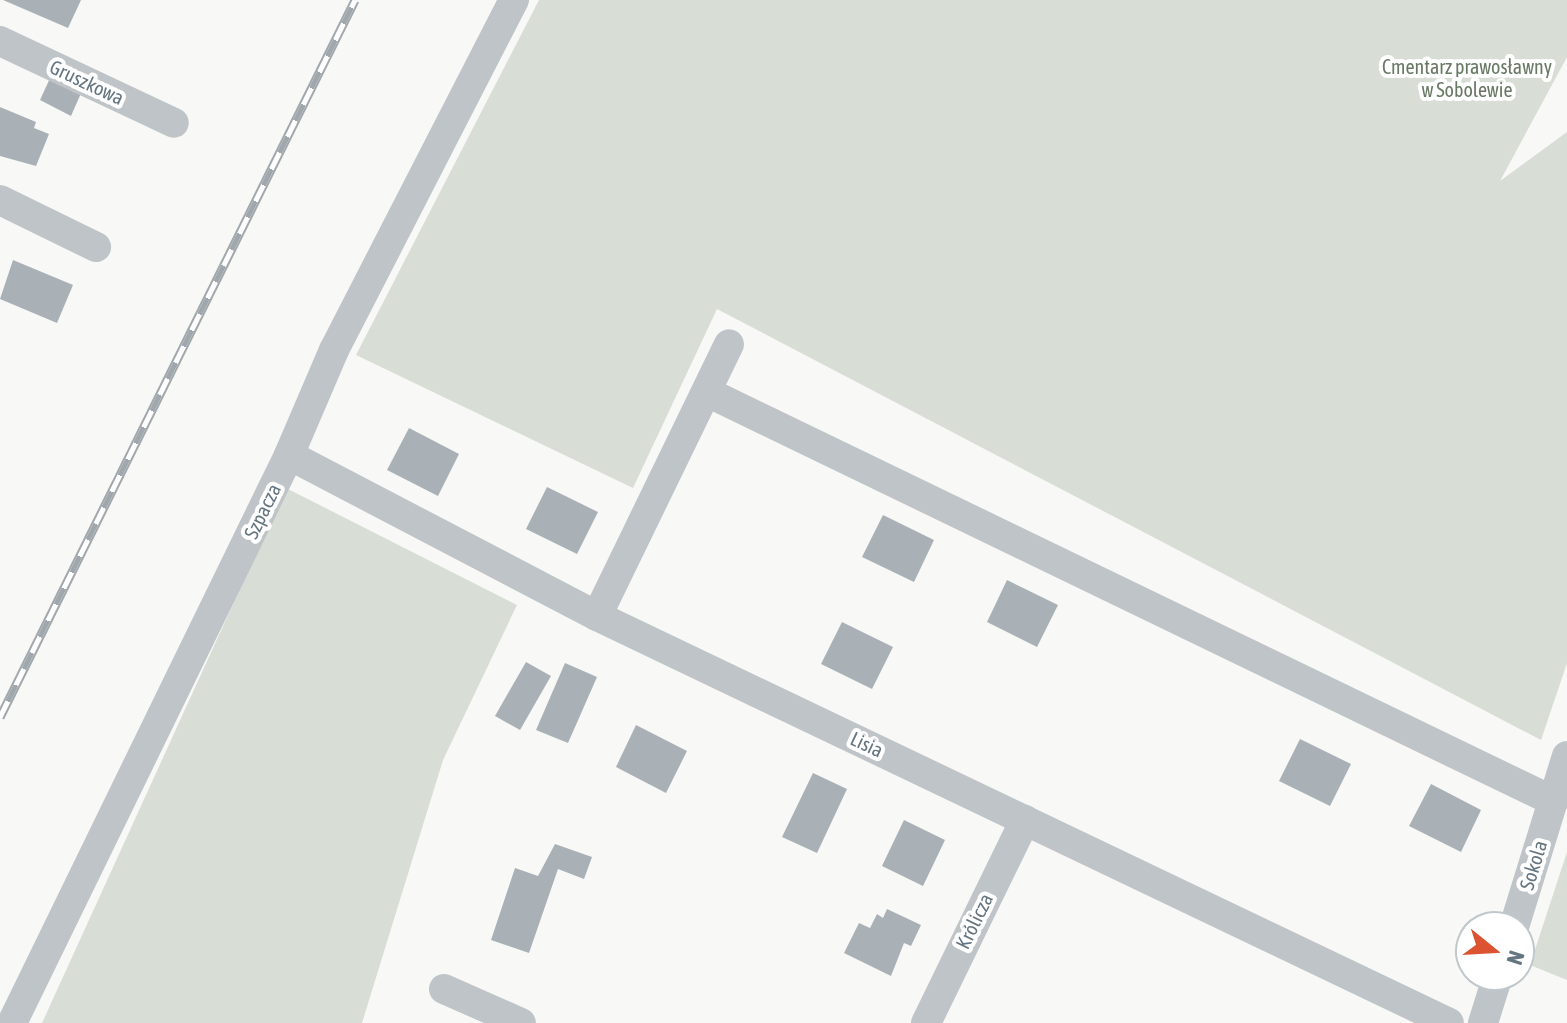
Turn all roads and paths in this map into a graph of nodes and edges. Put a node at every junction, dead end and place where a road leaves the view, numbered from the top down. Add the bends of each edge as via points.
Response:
1 (514, 0) edge
2 (0, 41) edge
3 (174, 123) dead end
4 (0, 200) edge
5 (96, 247) dead end
6 (729, 344) dead end
7 (707, 392) junction
8 (289, 455) junction
9 (597, 616) junction
10 (1567, 756) edge
11 (1553, 801) junction
12 (1025, 820) junction
13 (1519, 911) edge
14 (444, 989) dead end
15 (1493, 991) edge
16 (12, 1023) edge
17 (521, 1023) edge
18 (926, 1023) edge
19 (1449, 1023) edge
20 (1483, 1023) edge

1 - 8 street, Szpacza via 375,267
2 - 3 street, Gruszkowa
4 - 5 street
6 - 7 street
7 - 9 street
7 - 11 street
8 - 9 street, Lisia
8 - 16 street, Szpacza
9 - 12 street, Lisia
10 - 11 street, Sokola
11 - 13 street, Sokola
12 - 18 street, Królicza
12 - 19 street, Lisia
14 - 17 street
15 - 20 street

